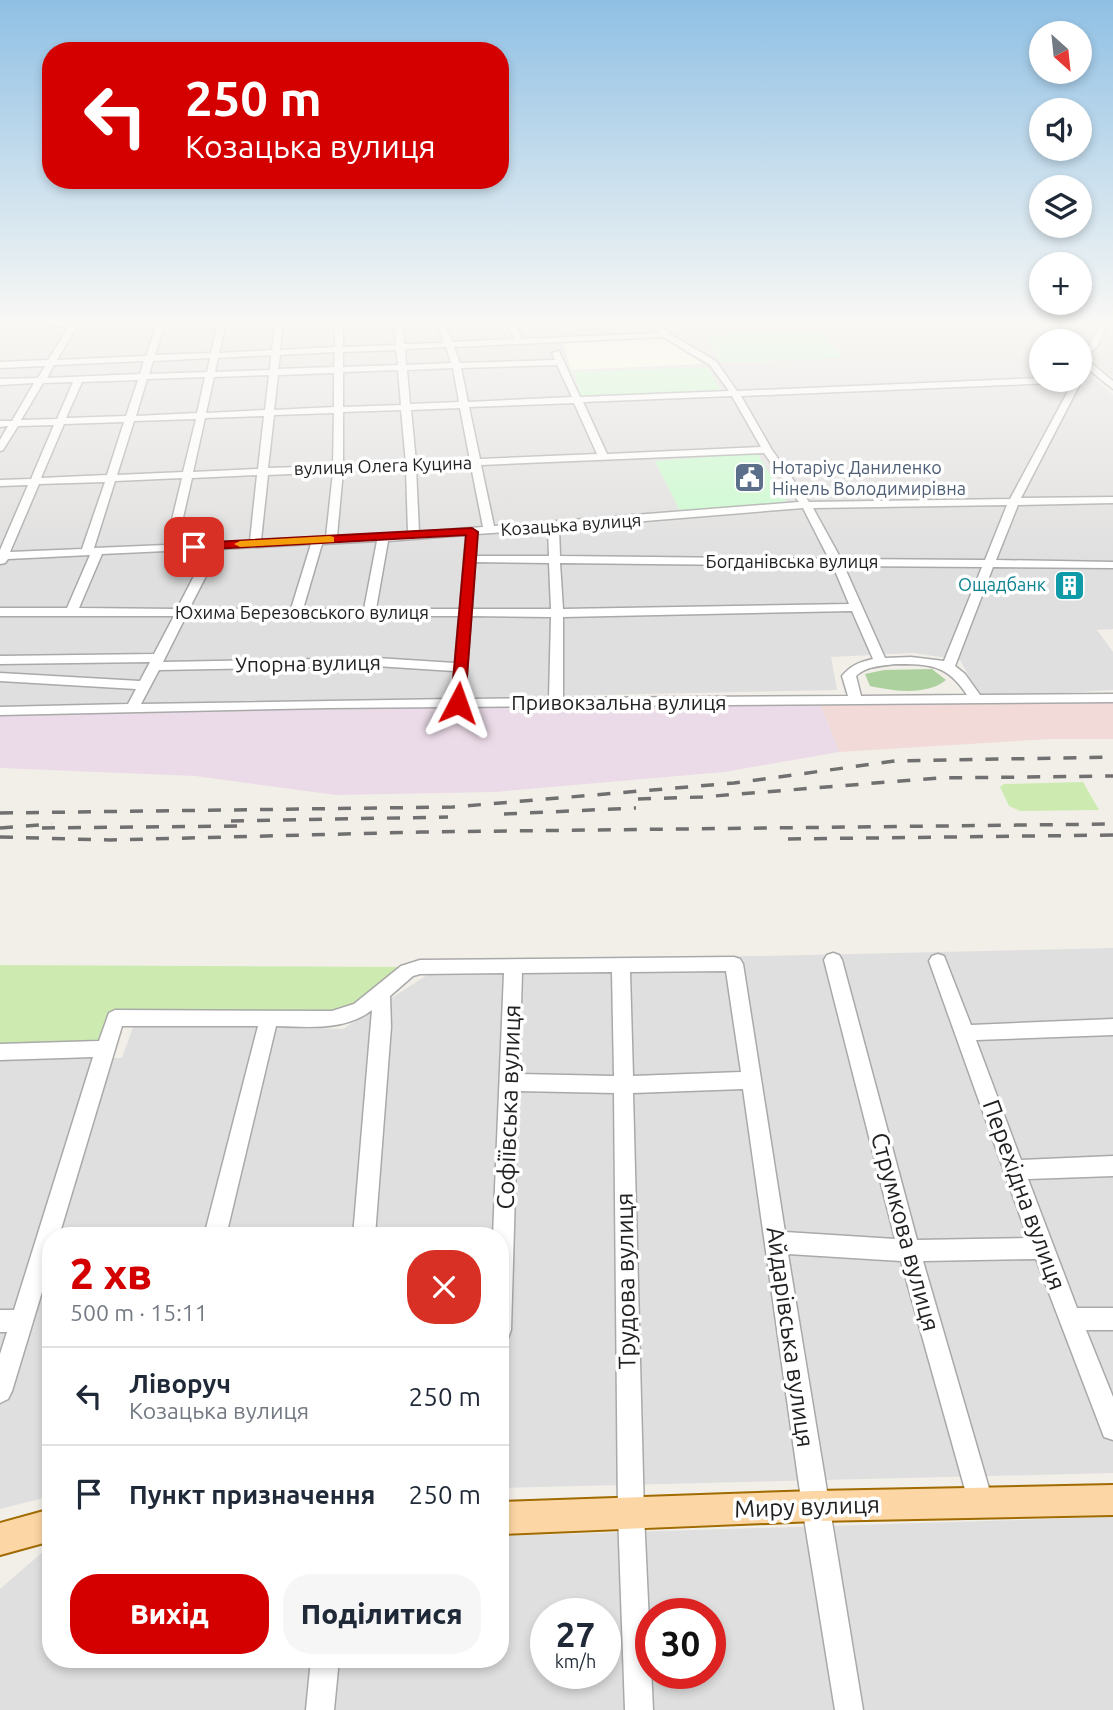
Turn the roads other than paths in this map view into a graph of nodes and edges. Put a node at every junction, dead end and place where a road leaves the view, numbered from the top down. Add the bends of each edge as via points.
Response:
1 (27, 403) edge
2 (69, 403) edge
3 (136, 403) edge
4 (203, 403) edge
5 (271, 403) edge
6 (338, 403) edge
7 (404, 403) edge
8 (514, 403) edge
9 (577, 403) edge
10 (740, 403) edge
11 (1066, 403) edge
12 (465, 405) junction
13 (404, 408) junction
14 (339, 411) junction
15 (270, 414) junction
16 (200, 417) junction
17 (131, 420) junction
18 (61, 422) junction
19 (0, 424) edge
20 (14, 424) junction
21 (0, 448) edge
22 (767, 450) junction
23 (603, 457) junction
24 (475, 462) junction
25 (411, 465) junction
26 (338, 469) junction
27 (261, 471) junction
28 (188, 475) junction
29 (110, 478) junction
30 (37, 481) junction
31 (0, 482) edge
32 (1113, 500) edge
33 (1014, 501) junction
34 (806, 505) junction
35 (553, 526) junction
36 (489, 531) junction
37 (472, 532) junction
38 (414, 536) junction
39 (383, 537) junction
40 (318, 540) junction
41 (331, 540) junction
42 (255, 543) junction
43 (216, 545) junction
44 (171, 548) junction
45 (92, 552) junction
46 (2, 558) edge
47 (471, 559) junction
48 (556, 560) junction
49 (837, 563) junction
50 (988, 564) junction
51 (1113, 565) edge
52 (856, 607) junction
53 (0, 612) edge
54 (466, 612) junction
55 (71, 613) junction
56 (181, 613) junction
57 (369, 613) junction
58 (557, 613) junction
59 (295, 614) junction
60 (0, 660) edge
61 (157, 662) junction
62 (881, 662) junction
63 (460, 667) junction
64 (948, 667) junction
65 (0, 677) edge
66 (144, 685) junction
67 (1113, 698) edge
68 (977, 700) junction
69 (856, 701) junction
70 (458, 703) junction
71 (556, 703) junction
72 (132, 709) junction
73 (0, 712) edge
74 (833, 961) dead end
75 (939, 961) dead end
76 (621, 965) junction
77 (513, 967) junction
78 (381, 993) junction
79 (269, 1019) junction
80 (1113, 1027) edge
81 (965, 1033) junction
82 (105, 1049) junction
83 (0, 1052) edge
84 (753, 1080) junction
85 (510, 1082) junction
86 (622, 1085) junction
87 (1113, 1166) edge
88 (1014, 1170) junction
89 (43, 1227) edge
90 (217, 1227) edge
91 (365, 1227) edge
92 (504, 1227) edge
93 (42, 1231) edge
94 (776, 1242) junction
95 (1043, 1248) junction
96 (909, 1251) junction
97 (1070, 1319) junction
98 (1113, 1319) edge
99 (11, 1321) edge
100 (0, 1391) edge
101 (1113, 1428) edge
102 (1113, 1500) edge
103 (980, 1502) junction
104 (815, 1506) junction
105 (631, 1514) junction
106 (509, 1518) edge
107 (42, 1527) edge
108 (0, 1539) edge
109 (324, 1668) edge
110 (320, 1710) edge
111 (639, 1710) edge
112 (849, 1710) edge

1 - 20 street
2 - 18 street
3 - 17 street
4 - 16 street
5 - 15 street
6 - 14 street
7 - 13 street
8 - 12 street
9 - 23 street
10 - 22 street
11 - 33 street
12 - 13 street
12 - 24 street
13 - 14 street
13 - 25 street
14 - 15 street
14 - 26 street
15 - 16 street
15 - 27 street
16 - 17 street
16 - 28 street
17 - 18 street
17 - 29 street
18 - 20 street
18 - 30 street
19 - 20 street
20 - 21 street
22 - 23 street, вулиця Олега Куцина
22 - 34 street
23 - 24 street, вулиця Олега Куцина
24 - 25 street, вулиця Олега Куцина
24 - 36 street
25 - 26 street, вулиця Олега Куцина
25 - 38 street
26 - 27 street, вулиця Олега Куцина
26 - 41 street
27 - 28 street, вулиця Олега Куцина
27 - 42 street
28 - 29 street, вулиця Олега Куцина
28 - 44 street
29 - 30 street, вулиця Олега Куцина
29 - 45 street
30 - 31 street, вулиця Олега Куцина
30 - 46 street
32 - 33 street, Козацька вулиця
33 - 34 street, Козацька вулиця
33 - 50 street
34 - 35 street, Козацька вулиця
34 - 49 street
35 - 36 street, Козацька вулиця
35 - 48 street
36 - 37 street, Козацька вулиця
37 - 38 street, Козацька вулиця
37 - 47 street
38 - 39 street, Козацька вулиця
39 - 41 street, Козацька вулиця
39 - 57 street
40 - 41 street, Козацька вулиця
40 - 42 street, Козацька вулиця
40 - 59 street
42 - 43 street, Козацька вулиця
43 - 44 street, Козацька вулиця
43 - 56 street
44 - 45 street, Козацька вулиця
45 - 46 street, Козацька вулиця
45 - 55 street
47 - 48 street, Богданівська вулиця
47 - 54 street
48 - 49 street, Богданівська вулиця
48 - 58 street
49 - 50 street, Богданівська вулиця
49 - 52 street
50 - 51 street, Богданівська вулиця
50 - 64 street
52 - 58 street, Юхима Березовського вулиця
52 - 62 street
53 - 55 street, Юхима Березовського вулиця
54 - 57 street, Юхима Березовського вулиця
54 - 58 street, Юхима Березовського вулиця
54 - 63 street
55 - 56 street, Юхима Березовського вулиця
56 - 59 street, Юхима Березовського вулиця
56 - 61 street
57 - 59 street, Юхима Березовського вулиця
58 - 71 street
60 - 61 street, Упорна вулиця
61 - 63 street, Упорна вулиця via 376,662
61 - 66 street
62 - 64 street via 929,662
62 - 69 street via 863,663 851,670
63 - 70 street
64 - 68 street via 959,674
65 - 66 street
66 - 72 street
67 - 68 street, Привокзальна вулиця
68 - 69 street, Привокзальна вулиця
69 - 71 street, Привокзальна вулиця
70 - 71 street, Привокзальна вулиця
70 - 72 street, Привокзальна вулиця
72 - 73 street, Привокзальна вулиця
74 - 96 street, Струмкова вулиця
75 - 81 street, Перехідна вулиця
76 - 77 street
76 - 84 street, Айдарівська вулиця via 734,964
76 - 86 street, Трудова вулиця
77 - 78 street via 420,967 407,971
77 - 85 street, Софіївська вулиця
78 - 79 street via 360,1009 332,1019
78 - 91 street
79 - 82 street via 116,1018
79 - 90 street
80 - 81 street
81 - 88 street, Перехідна вулиця
82 - 83 street
82 - 89 street
84 - 86 street
84 - 94 street, Айдарівська вулиця
85 - 86 street
85 - 92 street, Софіївська вулиця
86 - 105 street, Трудова вулиця
87 - 88 street
88 - 95 street, Перехідна вулиця
93 - 99 street
94 - 96 street
94 - 104 street, Айдарівська вулиця
95 - 96 street
95 - 97 street, Перехідна вулиця
96 - 103 street, Струмкова вулиця
97 - 98 street
97 - 101 street, Перехідна вулиця
99 - 100 street
102 - 103 main road, Миру вулиця
103 - 104 main road, Миру вулиця
104 - 105 main road, Миру вулиця
104 - 112 street, Айдарівська вулиця
105 - 106 main road, Миру вулиця
105 - 111 street, Трудова вулиця
107 - 108 main road
109 - 110 street

